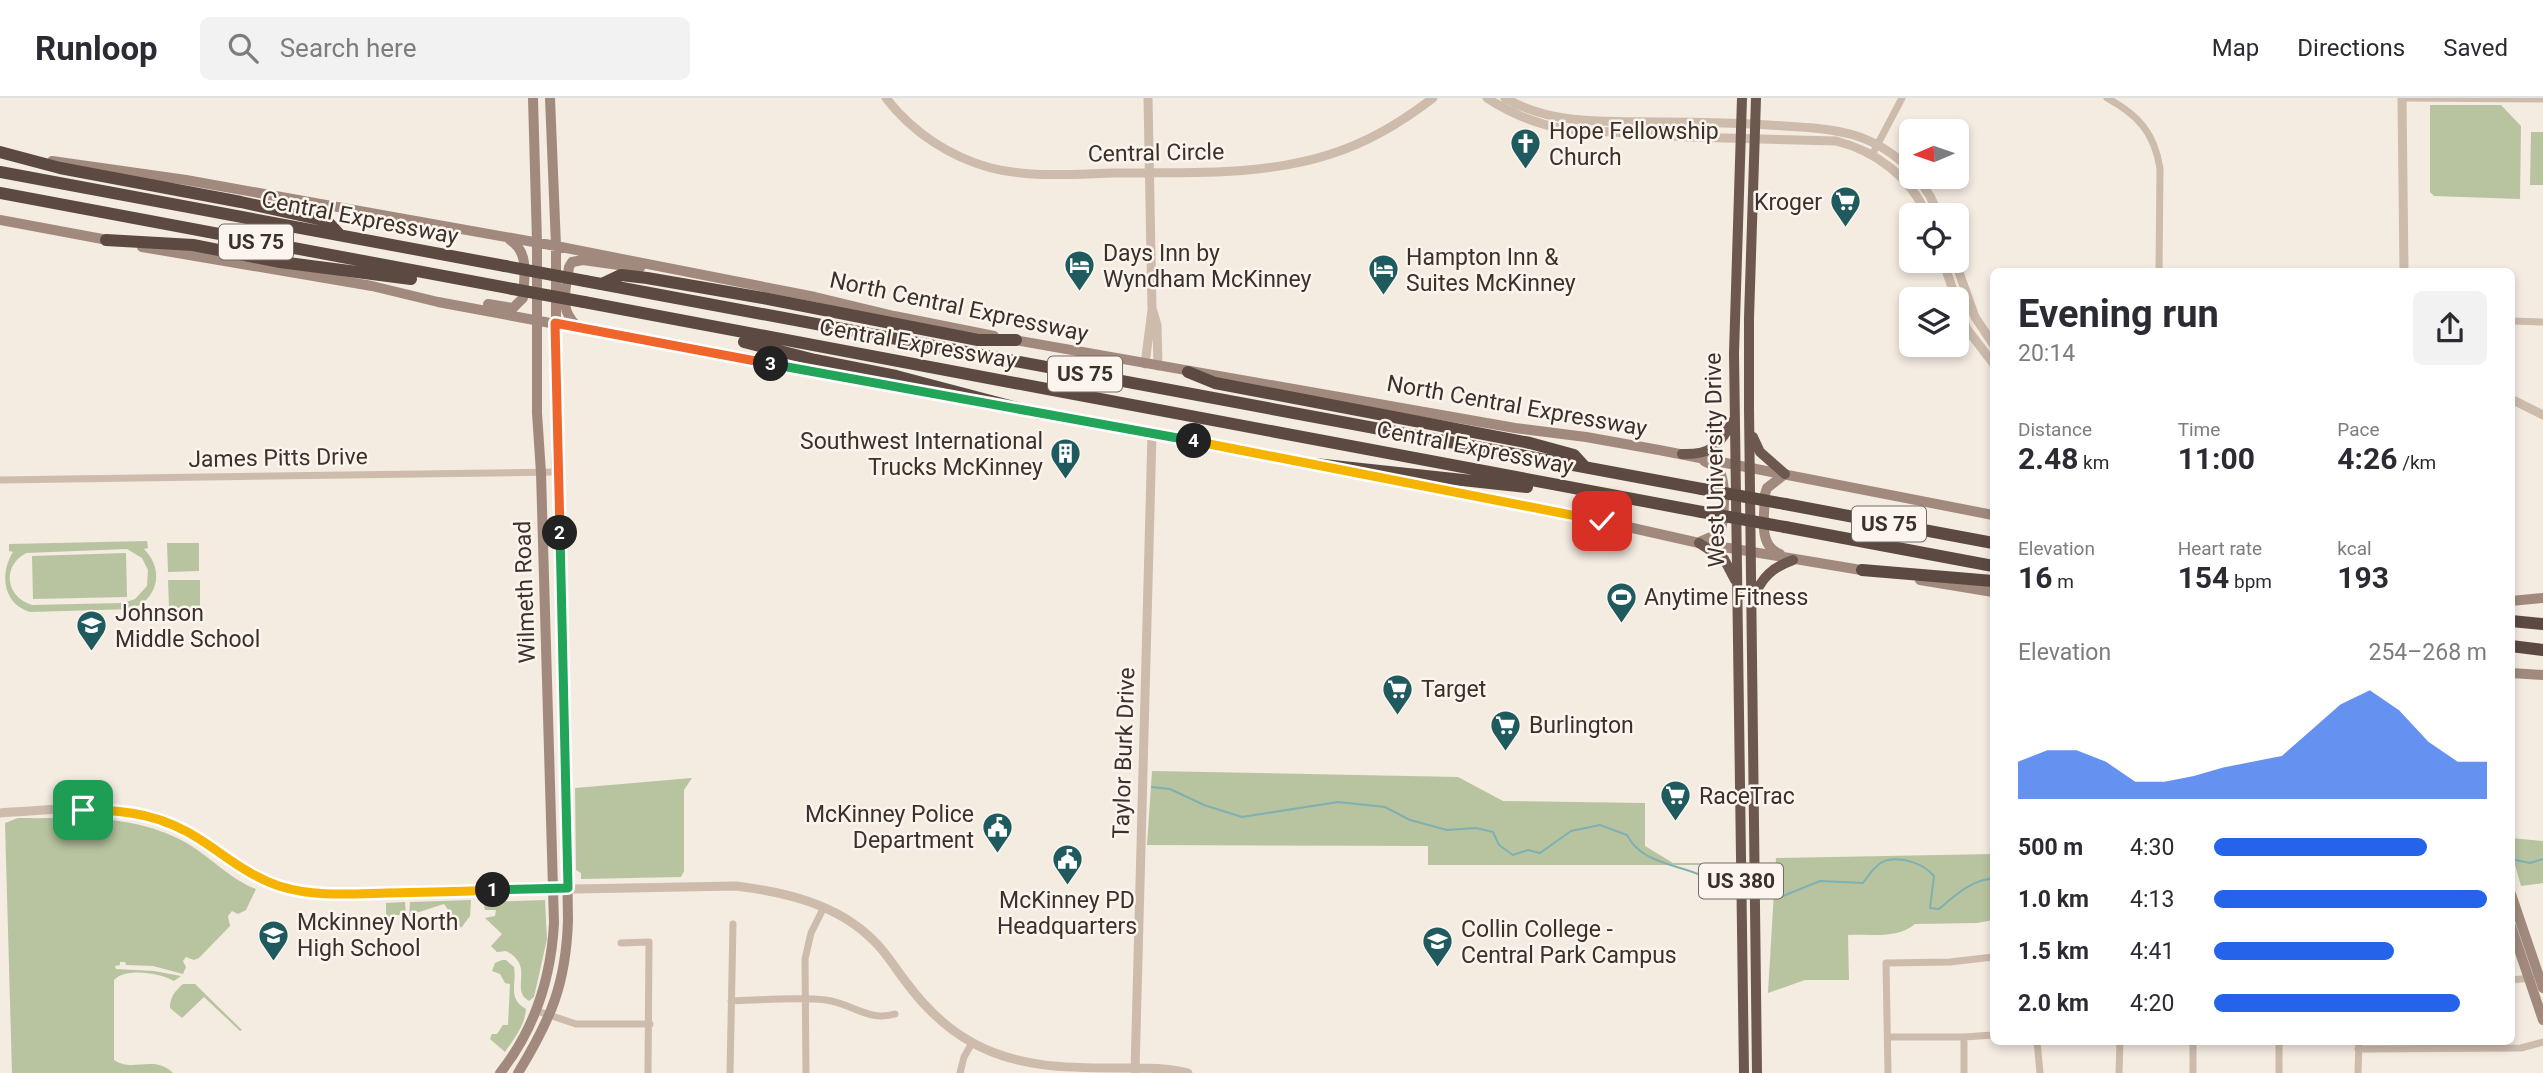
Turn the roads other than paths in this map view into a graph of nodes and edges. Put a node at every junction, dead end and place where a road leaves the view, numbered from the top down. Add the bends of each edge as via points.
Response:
1 (533, 98) edge
2 (550, 98) edge
3 (886, 98) edge
4 (1148, 98) edge
5 (1433, 98) edge
6 (1487, 98) edge
7 (1505, 98) edge
8 (1742, 98) edge
9 (1756, 98) edge
10 (1902, 98) edge
11 (2106, 98) edge
12 (2402, 98) edge
13 (2543, 99) edge
14 (1705, 122) junction
15 (1741, 123) junction
16 (1755, 124) junction
17 (1581, 125) junction
18 (534, 131) junction
19 (1663, 135) junction
20 (1741, 138) junction
21 (1755, 138) junction
22 (1877, 145) junction
23 (0, 152) edge
24 (1872, 155) junction
25 (1899, 161) edge
26 (0, 172) edge
27 (1149, 173) junction
28 (0, 193) edge
29 (1921, 203) edge
30 (554, 204) junction
31 (0, 220) edge
32 (340, 236) junction
33 (506, 238) junction
34 (106, 240) junction
35 (537, 242) junction
36 (556, 246) junction
37 (2159, 268) edge
38 (2404, 268) edge
39 (668, 269) junction
40 (1959, 273) edge
41 (602, 285) junction
42 (513, 289) junction
43 (439, 302) junction
44 (1152, 308) junction
45 (646, 315) junction
46 (535, 319) junction
47 (2515, 321) edge
48 (2543, 322) edge
49 (555, 323) junction
50 (580, 328) junction
51 (1969, 330) edge
52 (1016, 340) junction
53 (1990, 340) edge
54 (1990, 359) edge
55 (1145, 363) junction
56 (1158, 366) junction
57 (1188, 372) junction
58 (2515, 401) edge
59 (1040, 414) junction
60 (2543, 415) edge
61 (1734, 419) junction
62 (1750, 429) junction
63 (1152, 434) junction
64 (1682, 454) junction
65 (1699, 457) junction
66 (1315, 464) junction
67 (1735, 464) junction
68 (1585, 467) junction
69 (1751, 467) junction
70 (557, 472) junction
71 (541, 473) junction
72 (1785, 474) junction
73 (0, 480) edge
74 (1622, 497) junction
75 (1990, 514) edge
76 (1990, 542) edge
77 (1699, 543) junction
78 (1737, 550) junction
79 (1752, 552) junction
80 (1793, 560) junction
81 (1990, 565) edge
82 (1862, 570) junction
83 (1990, 581) edge
84 (1737, 586) junction
85 (1990, 591) edge
86 (2515, 595) edge
87 (2543, 597) edge
88 (1753, 600) junction
89 (2515, 600) edge
90 (2515, 621) edge
91 (2543, 624) edge
92 (2515, 644) edge
93 (2543, 644) edge
94 (2515, 645) edge
95 (2543, 650) edge
96 (2515, 673) edge
97 (2543, 675) edge
98 (1738, 690) junction
99 (1753, 690) junction
100 (565, 708) junction
101 (548, 709) junction
102 (0, 813) edge
103 (553, 888) junction
104 (568, 888) junction
105 (824, 906) junction
106 (733, 924) dead end
107 (2517, 932) edge
108 (621, 943) dead end
109 (1990, 957) edge
110 (2534, 977) junction
111 (2515, 979) edge
112 (2543, 988) edge
113 (804, 999) junction
114 (731, 1001) junction
115 (537, 1011) junction
116 (895, 1014) dead end
117 (550, 1016) junction
118 (2543, 1020) edge
119 (650, 1024) junction
120 (1990, 1035) edge
121 (1888, 1037) junction
122 (1964, 1037) junction
123 (2543, 1042) edge
124 (972, 1043) junction
125 (2037, 1045) edge
126 (2120, 1045) edge
127 (2193, 1045) edge
128 (2279, 1045) edge
129 (2358, 1045) edge
130 (1135, 1071) edge
131 (500, 1073) edge
132 (518, 1073) edge
133 (648, 1073) edge
134 (730, 1073) edge
135 (806, 1073) edge
136 (960, 1073) edge
137 (1188, 1073) edge
138 (1744, 1073) edge
139 (1757, 1073) edge
140 (1888, 1073) edge
141 (1964, 1073) edge
142 (2040, 1073) edge
143 (2119, 1073) edge
144 (2193, 1073) edge
145 (2279, 1073) edge
146 (2358, 1073) edge

1 - 18 main road, Wilmeth Road
2 - 30 main road, Wilmeth Road
3 - 27 street, Central Circle via 927,137 962,158 993,168 1032,173
4 - 27 street
5 - 27 street, Central Circle via 1391,128 1328,155 1250,171
6 - 17 street via 1550,127
7 - 17 street
8 - 15 highway, West University Drive / US 380
9 - 16 highway, West University Drive / US 380
10 - 22 street
11 - 37 street via 2139,120 2155,148 2160,168
12 - 13 street
12 - 38 street
14 - 15 street
14 - 17 street
14 - 19 street via 1668,126
15 - 16 street
15 - 20 highway, West University Drive / US 380
16 - 21 highway, West University Drive / US 380
16 - 22 street via 1832,129
17 - 19 street
18 - 30 main road via 547,136
18 - 35 main road, Wilmeth Road
19 - 20 street
20 - 21 street
20 - 61 highway, West University Drive / US 380
21 - 24 street via 1836,141
21 - 62 highway, West University Drive / US 380
22 - 24 street
22 - 25 street
23 - 32 highway via 327,221
23 - 33 main road, North Central Expressway via 186,180
24 - 29 street via 1904,180
26 - 32 highway, Central Expressway / US 75
27 - 44 street
28 - 42 highway, Central Expressway / US 75
30 - 36 main road, Wilmeth Road
31 - 34 main road
32 - 41 highway, Central Expressway / US 75, bridge
33 - 35 main road, North Central Expressway
33 - 43 main road via 523,253 520,303 513,308
34 - 42 highway via 194,245 471,290
34 - 43 main road
35 - 36 main road, North Central Expressway
35 - 46 main road, Wilmeth Road
36 - 39 main road, North Central Expressway
36 - 49 main road, Wilmeth Road
39 - 50 main road via 572,262 564,308
39 - 52 main road, North Central Expressway
40 - 53 street via 1975,317
41 - 52 highway via 621,275 647,278 978,340
41 - 68 highway, Central Expressway / US 75
42 - 45 highway, Central Expressway / US 75, bridge
43 - 46 main road
44 - 55 street
44 - 56 street
45 - 59 highway via 690,331 896,376
45 - 74 highway, Central Expressway / US 75
46 - 49 main road
46 - 71 main road, Wilmeth Road
47 - 48 street
49 - 50 main road
49 - 70 main road, Wilmeth Road
50 - 59 main road
51 - 54 street
52 - 55 main road, North Central Expressway
55 - 56 main road, North Central Expressway
56 - 57 main road, North Central Expressway
57 - 64 main road, North Central Expressway
57 - 68 highway via 1215,383 1530,443 1574,455
58 - 60 street
59 - 63 main road
61 - 64 highway via 1713,449
61 - 67 highway, West University Drive / US 380
62 - 69 highway, West University Drive / US 380
62 - 72 highway via 1760,452
63 - 66 main road
63 - 130 street, Taylor Burk Drive
64 - 65 main road, North Central Expressway
65 - 67 main road, North Central Expressway
65 - 77 main road via 1720,472 1724,520 1720,533
66 - 74 highway
66 - 77 main road
67 - 69 main road, North Central Expressway
67 - 78 highway, West University Drive / US 380
68 - 76 highway, Central Expressway / US 75, bridge
69 - 72 main road, North Central Expressway
69 - 79 highway, West University Drive / US 380
70 - 71 street, James Pitts Drive
70 - 100 main road, Wilmeth Road
71 - 73 street, James Pitts Drive
71 - 101 main road, Wilmeth Road
72 - 75 main road, North Central Expressway
72 - 80 main road via 1765,491 1765,536 1770,549
74 - 81 highway, Central Expressway / US 75, bridge
77 - 78 main road
77 - 84 highway via 1724,559
78 - 79 main road
78 - 84 highway, West University Drive / US 380
79 - 80 main road
79 - 88 highway, West University Drive / US 380
80 - 82 main road
80 - 88 highway via 1769,572
82 - 83 highway
82 - 85 main road
84 - 98 highway, West University Drive / US 380
86 - 87 main road
87 - 89 main road
88 - 99 highway, West University Drive / US 380
90 - 91 highway
92 - 93 highway
94 - 95 highway
96 - 97 main road
98 - 99 highway
98 - 138 highway, West University Drive / US 380
99 - 139 highway, West University Drive / US 380
100 - 101 street
100 - 104 main road, Wilmeth Road
101 - 103 main road, Wilmeth Road
102 - 103 street via 113,810 154,817 192,835 256,877 313,894
103 - 104 street
103 - 115 main road, Wilmeth Road via 552,950
104 - 105 street via 736,886 775,891
104 - 117 main road, Wilmeth Road via 566,960
105 - 113 street via 805,958
105 - 124 street via 873,940 939,1019
106 - 114 street
107 - 110 main road
108 - 119 street via 649,942
109 - 121 street via 1886,963
110 - 111 street
110 - 112 main road
110 - 118 main road
113 - 114 street
113 - 116 street via 829,1000 869,1016
113 - 135 street
114 - 134 street
115 - 117 street
115 - 131 main road, Wilmeth Road
117 - 119 street via 576,1024
117 - 132 main road, Wilmeth Road
119 - 133 street
120 - 122 street
121 - 122 street
121 - 140 street
122 - 141 street
123 - 129 street via 2521,1048
124 - 130 street via 1041,1066
124 - 136 street
125 - 142 street
126 - 143 street
127 - 144 street
128 - 145 street
129 - 146 street
130 - 137 street

